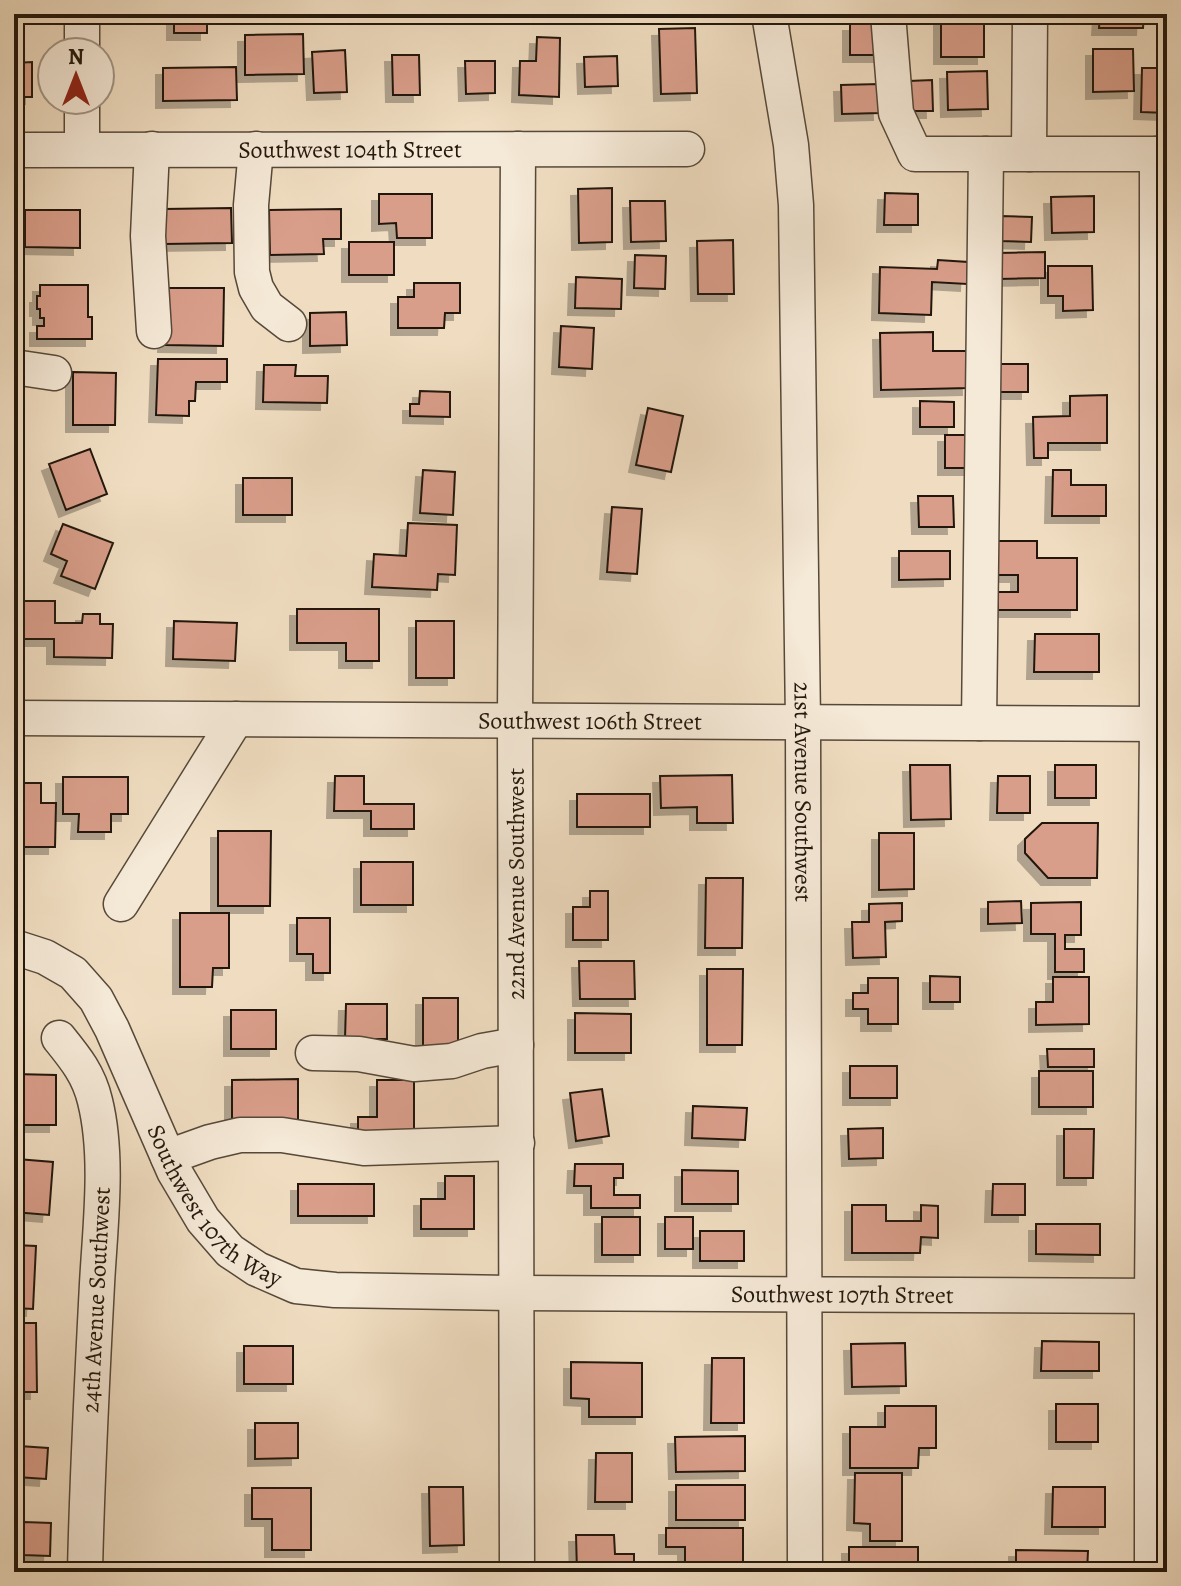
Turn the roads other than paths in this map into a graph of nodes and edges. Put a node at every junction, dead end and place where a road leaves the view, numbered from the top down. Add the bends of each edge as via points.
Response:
1 (82, 14) edge
2 (769, 14) edge
3 (888, 14) edge
4 (1030, 14) edge
5 (82, 36) edge
6 (82, 116) edge
7 (82, 149) junction
8 (152, 149) junction
9 (256, 149) junction
10 (518, 149) junction
11 (687, 149) dead end
12 (14, 150) edge
13 (986, 154) junction
14 (1029, 154) junction
15 (1162, 154) edge
16 (289, 324) dead end
17 (154, 331) dead end
18 (14, 367) edge
19 (54, 373) dead end
20 (14, 718) edge
21 (236, 719) junction
22 (515, 720) junction
23 (803, 722) junction
24 (979, 723) junction
25 (1162, 724) edge
26 (121, 904) dead end
27 (14, 947) edge
28 (59, 1038) dead end
29 (516, 1045) junction
30 (313, 1053) dead end
31 (517, 1143) junction
32 (168, 1157) junction
33 (517, 1293) junction
34 (805, 1294) junction
35 (1159, 1296) edge
36 (85, 1572) edge
37 (517, 1572) edge
38 (805, 1572) edge
39 (1152, 1572) edge

1 - 5 street
2 - 23 street, 21st Avenue Southwest via 796,205
3 - 13 street via 896,113 915,154
4 - 14 street
6 - 7 street
7 - 8 street, Southwest 104th Street
7 - 12 street, Southwest 104th Street
8 - 9 street, Southwest 104th Street
8 - 17 street via 148,236
9 - 10 street, Southwest 104th Street
9 - 16 street via 252,272 267,307
10 - 11 street, Southwest 104th Street
10 - 22 street, 22nd Avenue Southwest
13 - 14 street
13 - 24 street
14 - 15 street
15 - 25 street
18 - 19 street
20 - 21 street, Southwest 106th Street
21 - 22 street, Southwest 106th Street
21 - 26 street
22 - 23 street, Southwest 106th Street
22 - 29 street, 22nd Avenue Southwest
23 - 24 street, Southwest 106th Street
23 - 34 street, 21st Avenue Southwest
24 - 25 street, Southwest 106th Street
25 - 35 street
27 - 32 street, Southwest 107th Way via 73,973 96,999
28 - 36 street, 24th Avenue Southwest via 83,1069 101,1133
29 - 30 street via 452,1061 414,1064
29 - 31 street, 22nd Avenue Southwest
31 - 32 street via 364,1148 282,1135 240,1135
31 - 33 street, 22nd Avenue Southwest
32 - 33 street, Southwest 107th Way via 203,1220 230,1251 296,1286
33 - 34 street, Southwest 107th Street
33 - 37 street, 22nd Avenue Southwest
34 - 35 street, Southwest 107th Street
34 - 38 street, 21st Avenue Southwest
35 - 39 street

